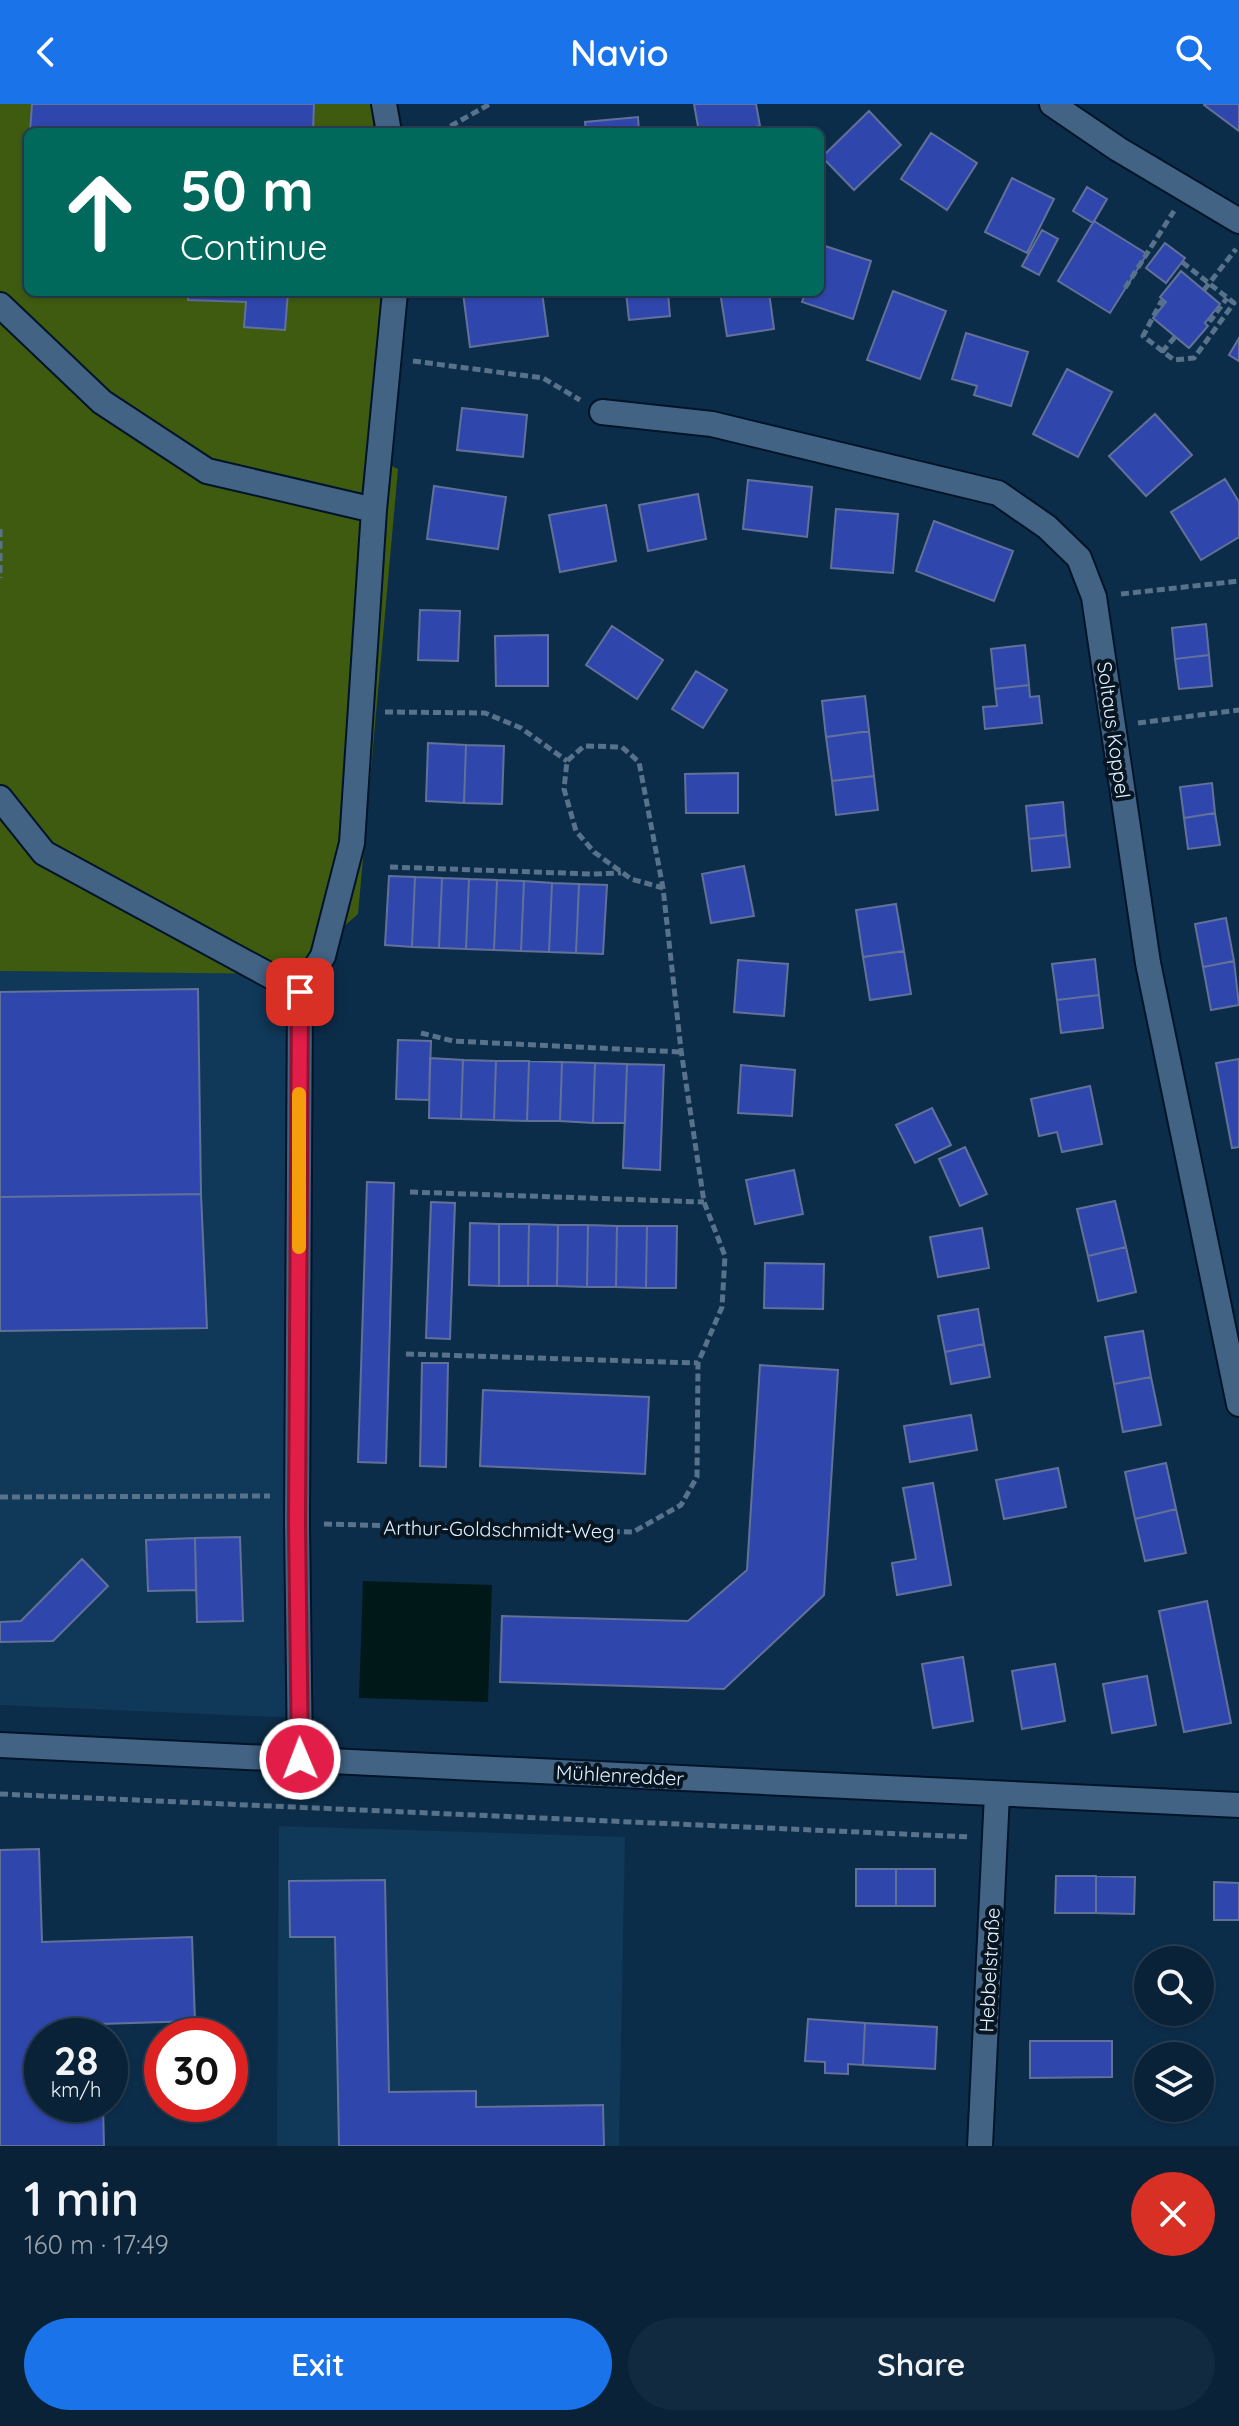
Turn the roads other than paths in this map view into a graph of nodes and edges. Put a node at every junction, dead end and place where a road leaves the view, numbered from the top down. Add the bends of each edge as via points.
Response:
1 (384, 104) edge
2 (1052, 104) edge
3 (388, 128) edge
4 (1239, 221) edge
5 (395, 296) edge
6 (0, 305) edge
7 (602, 412) road end
8 (374, 510) junction
9 (0, 798) edge
10 (300, 992) junction
11 (1239, 1404) edge
12 (0, 1745) edge
13 (300, 1759) junction
14 (997, 1794) junction
15 (1239, 1805) edge
16 (980, 2146) edge

1 - 3 street
2 - 4 street
5 - 8 street
6 - 8 street via 102,402 207,471
7 - 11 street, Soltaus Koppel via 712,424 998,493 1047,527 1079,558 1094,597 1148,963
8 - 10 street via 352,843 323,956
9 - 10 street via 44,853
10 - 13 street
12 - 13 street, Mühlenredder
13 - 14 street, Mühlenredder
14 - 15 street, Mühlenredder
14 - 16 street, Hebbelstraße

